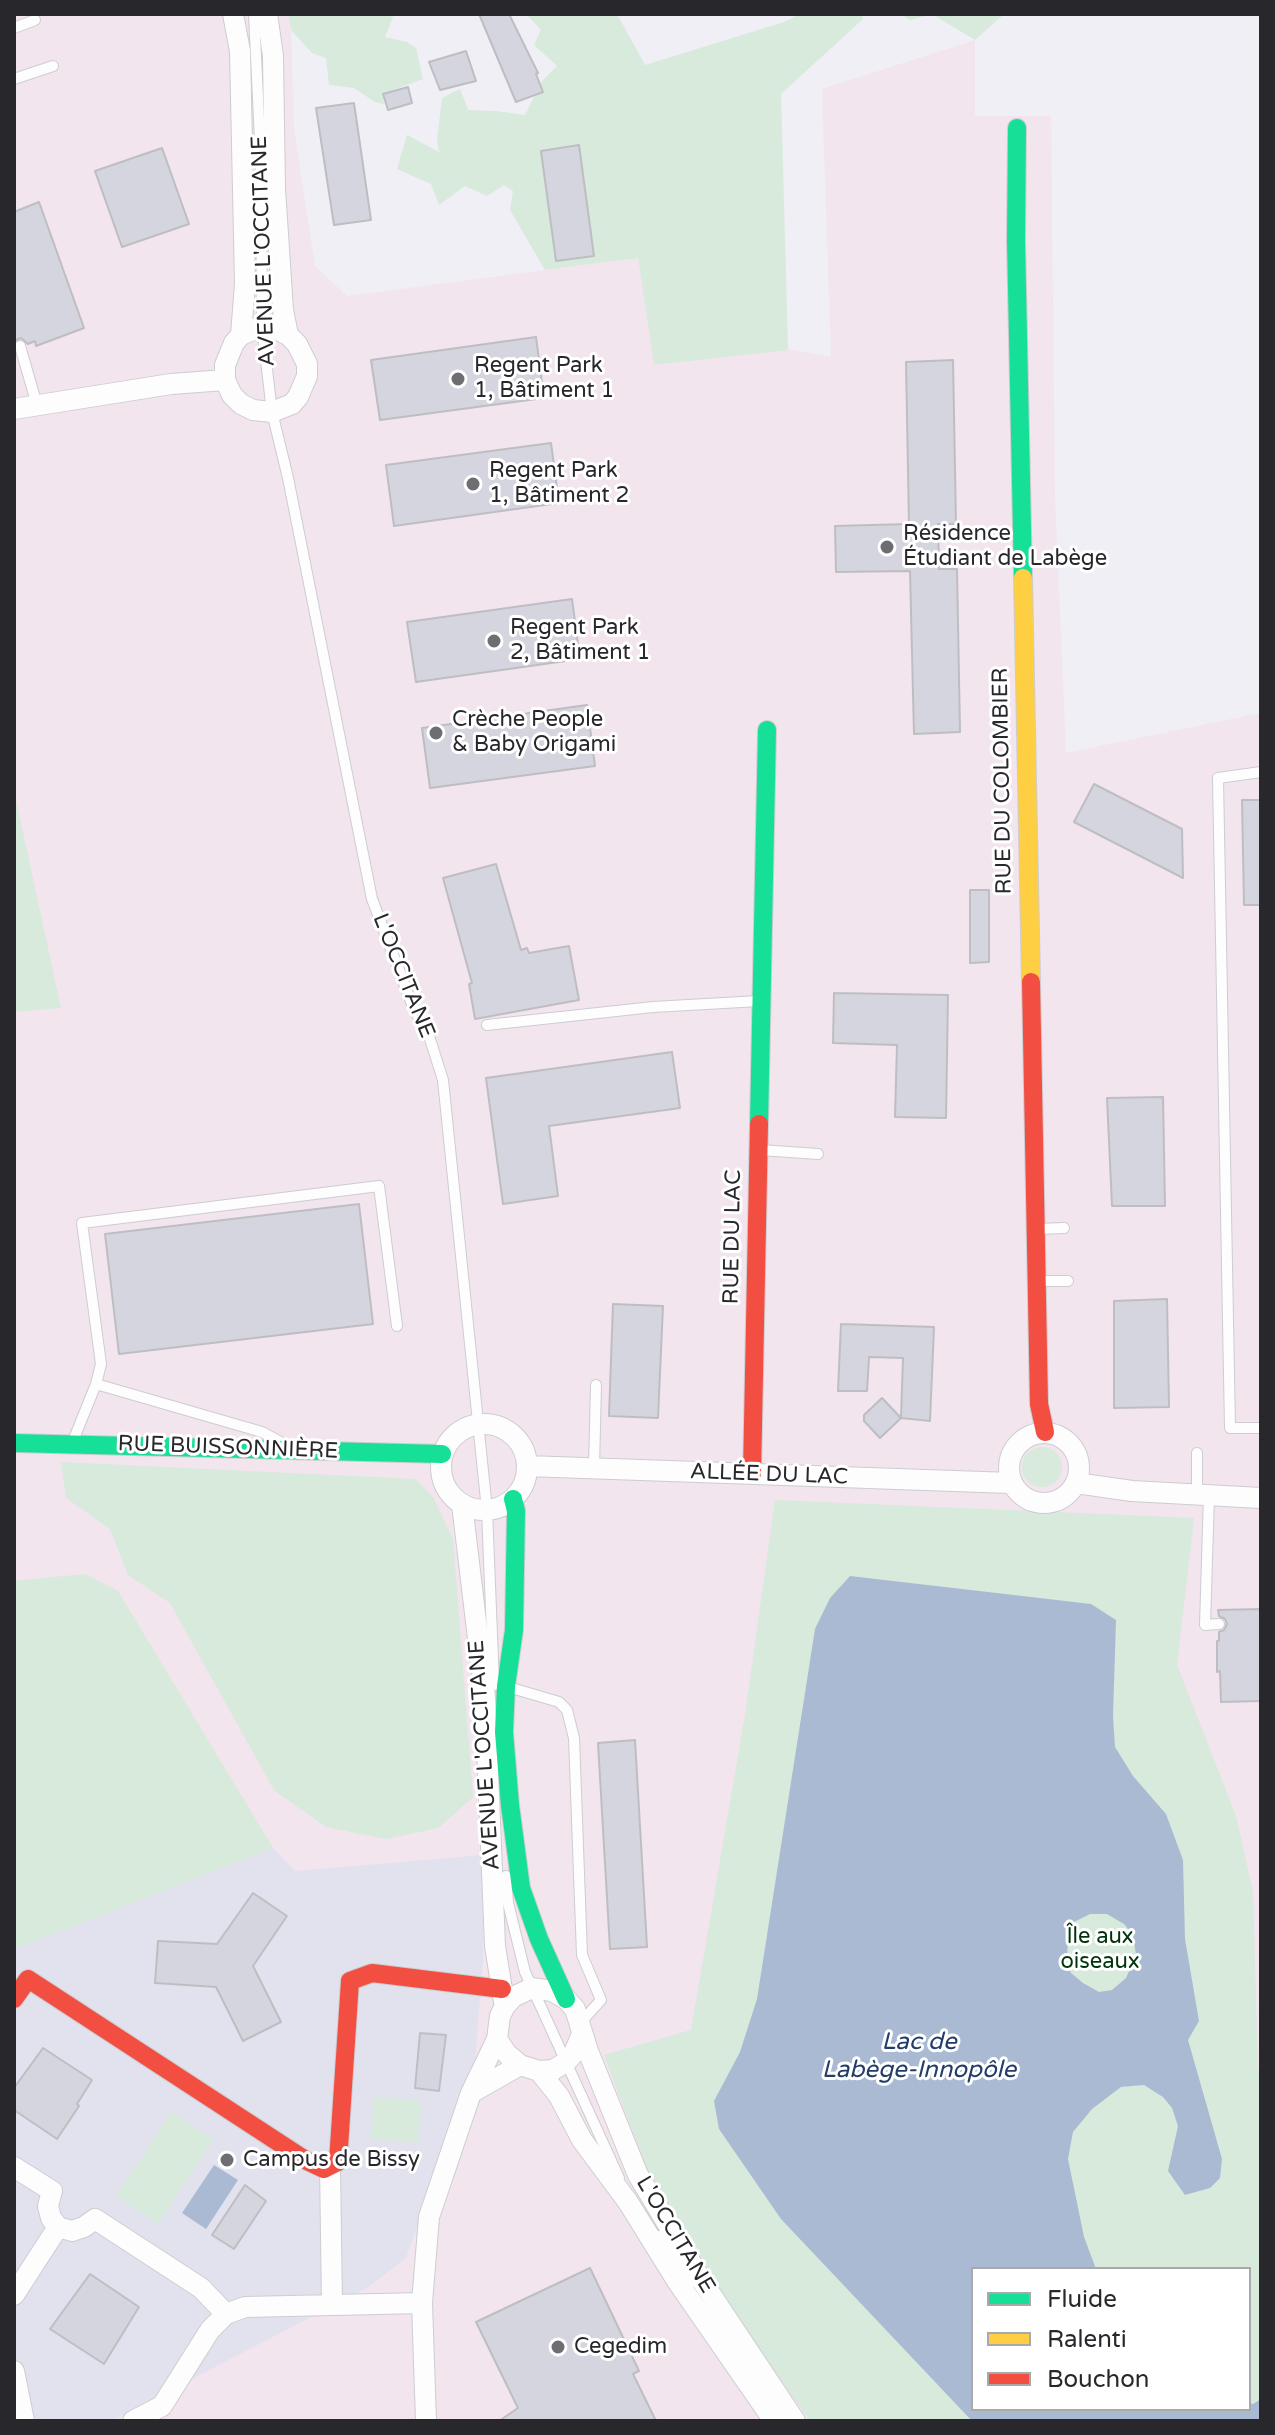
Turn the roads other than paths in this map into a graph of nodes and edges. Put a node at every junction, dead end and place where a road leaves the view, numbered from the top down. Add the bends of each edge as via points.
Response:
1 (233, 14) edge
2 (254, 14) edge
3 (267, 14) edge
4 (35, 20) dead end
5 (14, 28) edge
6 (53, 66) dead end
7 (14, 79) edge
8 (1017, 128) dead end
9 (262, 326) junction
10 (241, 335) junction
11 (288, 335) junction
12 (20, 346) dead end
13 (225, 380) junction
14 (37, 405) junction
15 (14, 409) edge
16 (272, 412) junction
17 (299, 533) joint
18 (767, 730) dead end
19 (1261, 772) edge
20 (761, 1001) junction
21 (487, 1025) dead end
22 (759, 1150) junction
23 (818, 1154) dead end
24 (1064, 1228) dead end
25 (1036, 1229) junction
26 (1037, 1281) junction
27 (1068, 1281) dead end
28 (397, 1326) dead end
29 (96, 1384) junction
30 (596, 1385) dead end
31 (478, 1425) junction
32 (1261, 1428) edge
33 (1045, 1432) junction
34 (14, 1443) edge
35 (72, 1443) junction
36 (294, 1450) junction
37 (1197, 1453) dead end
38 (442, 1454) junction
39 (527, 1466) junction
40 (594, 1468) junction
41 (752, 1474) junction
42 (1011, 1483) junction
43 (1076, 1483) junction
44 (1203, 1495) junction
45 (1261, 1498) edge
46 (513, 1499) junction
47 (462, 1504) junction
48 (487, 1510) junction
49 (491, 1571) junction
50 (1219, 1624) dead end
51 (514, 1630) junction
52 (506, 1686) junction
53 (510, 1805) junction
54 (504, 1843) junction
55 (532, 1988) junction
56 (504, 1997) junction
57 (14, 1999) edge
58 (566, 1999) junction
59 (582, 2028) junction
60 (497, 2039) junction
61 (566, 2062) junction
62 (529, 2068) junction
63 (471, 2093) junction
64 (612, 2160) junction
65 (330, 2166) junction
66 (14, 2167) edge
67 (628, 2202) junction
68 (58, 2227) junction
69 (14, 2295) edge
70 (422, 2303) junction
71 (332, 2305) junction
72 (226, 2314) junction
73 (14, 2371) edge
74 (24, 2421) edge
75 (133, 2421) edge
76 (426, 2421) edge
77 (774, 2421) edge
78 (795, 2421) edge

1 - 10 street, AVENUE L'OCCITANE via 241,82
2 - 9 lane, AVENUE L'OCCITANE
3 - 11 street, AVENUE L'OCCITANE via 273,56 276,216
4 - 5 lane
6 - 7 lane
8 - 25 street, RUE DU COLOMBIER
9 - 10 street
9 - 11 street
9 - 16 lane, AVENUE L'OCCITANE
10 - 13 street, AVENUE L'OCCITANE via 228,353
11 - 16 street, AVENUE L'OCCITANE via 304,355 307,376 292,404
12 - 14 lane
13 - 14 street
13 - 16 street via 241,404
14 - 15 street
16 - 17 lane, AVENUE L'OCCITANE
17 - 31 lane, L'OCCITANE via 372,899 443,1080
18 - 20 street, RUE DU LAC
19 - 32 lane via 1218,778 1230,1428
20 - 21 lane
20 - 22 street, RUE DU LAC
22 - 23 lane
22 - 41 street, RUE DU LAC
24 - 25 lane
25 - 26 street, RUE DU COLOMBIER
26 - 27 lane
26 - 33 street, RUE DU COLOMBIER via 1039,1404
28 - 29 lane via 379,1186 82,1223 101,1364
29 - 35 lane
29 - 36 lane via 262,1432
30 - 40 lane
31 - 38 street via 456,1434
31 - 39 street via 506,1430 524,1452
31 - 48 lane, AVENUE L'OCCITANE
33 - 42 street via 1014,1448 1008,1471
33 - 43 street via 1067,1440 1074,1449 1080,1472
34 - 35 street, RUE BUISSONNIÈRE
35 - 36 street, RUE BUISSONNIÈRE
36 - 38 street, RUE BUISSONNIÈRE
37 - 44 lane
38 - 47 street via 443,1483
39 - 40 street, ALLÉE DU LAC
39 - 46 street
40 - 41 street, ALLÉE DU LAC
41 - 42 street, ALLÉE DU LAC
42 - 43 street, ALLÉE DU LAC via 1027,1499 1050,1503 1070,1493
43 - 44 street
44 - 45 street
44 - 50 lane via 1205,1625
46 - 48 street
46 - 51 street, AVENUE L'OCCITANE
47 - 48 street
47 - 56 street, AVENUE L'OCCITANE via 485,1697 495,1946
48 - 49 lane, AVENUE L'OCCITANE
49 - 51 lane, AVENUE L'OCCITANE
49 - 54 lane, AVENUE L'OCCITANE
51 - 52 street
52 - 53 street
52 - 59 lane via 559,1702 567,1710 574,1738 582,1955 601,2000
53 - 54 lane, AVENUE L'OCCITANE
53 - 58 street, AVENUE L'OCCITANE via 521,1888
54 - 55 lane, AVENUE L'OCCITANE via 508,1903
55 - 56 street
55 - 58 street
55 - 61 lane, AVENUE L'OCCITANE
56 - 60 street
56 - 65 street via 372,1973 350,1981 338,2162
57 - 65 street via 28,1979 307,2161 324,2169
58 - 59 street, L'OCCITANE
59 - 61 street
59 - 78 street, L'OCCITANE via 638,2175
60 - 62 street, L'OCCITANE via 507,2054
60 - 63 street
61 - 62 street via 553,2070
61 - 64 lane, AVENUE L'OCCITANE
62 - 63 street
62 - 67 street, L'OCCITANE via 559,2096 582,2140
63 - 70 street via 429,2217
64 - 67 lane, L'OCCITANE
64 - 78 lane, L'OCCITANE via 755,2374
65 - 71 street
66 - 68 street via 52,2191 48,2206
67 - 77 street, L'OCCITANE
68 - 69 street
68 - 72 street via 72,2231 95,2219 201,2288
70 - 71 street
70 - 76 street
71 - 72 street via 245,2307
72 - 75 street via 162,2406
73 - 74 street

